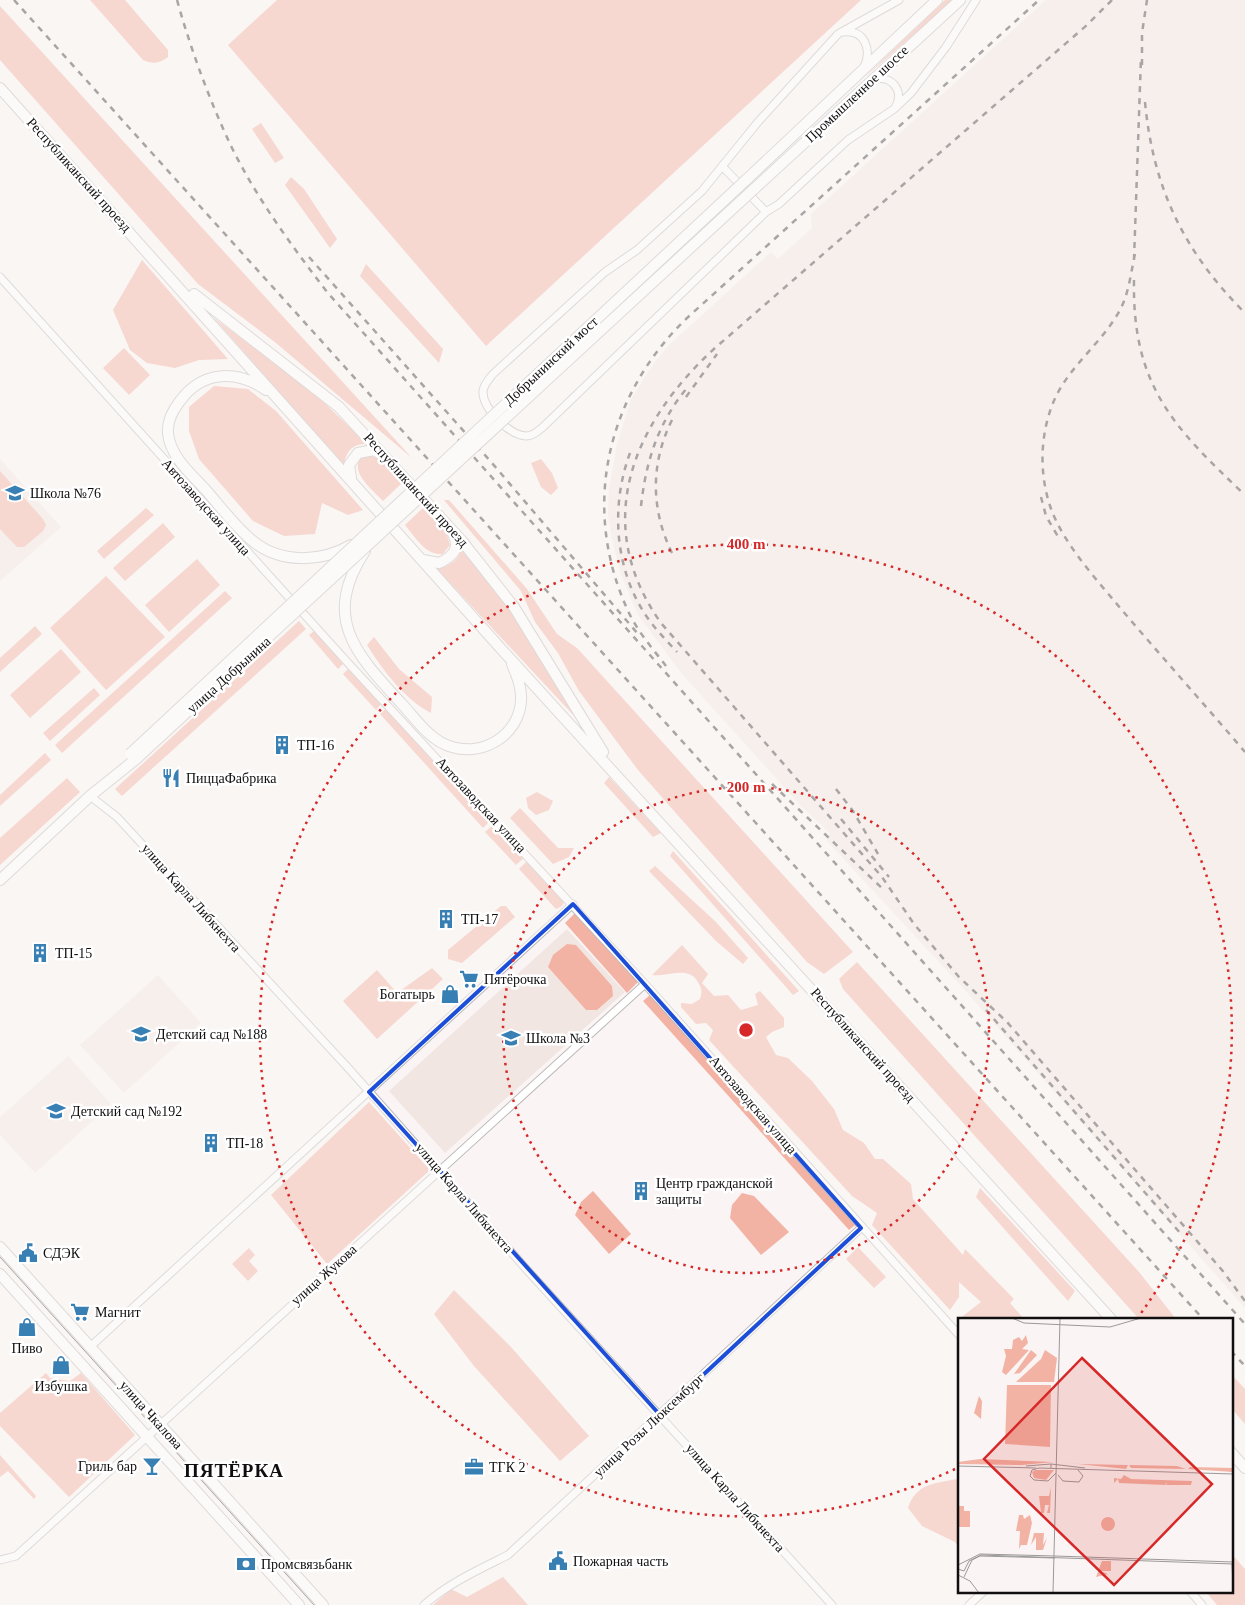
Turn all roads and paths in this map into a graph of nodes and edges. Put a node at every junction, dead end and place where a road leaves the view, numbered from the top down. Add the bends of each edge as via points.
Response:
1 (899, 0) edge
2 (937, 0) edge
3 (960, 0) edge
4 (976, 0) edge
5 (838, 34) junction
6 (863, 70) junction
7 (873, 79) junction
8 (0, 88) edge
9 (894, 109) junction
10 (723, 167) junction
11 (746, 180) joint
12 (754, 189) joint
13 (766, 212) junction
14 (158, 261) junction
15 (0, 278) edge
16 (285, 407) junction
17 (385, 456) junction
18 (353, 483) junction
19 (448, 526) junction
20 (356, 542) junction
21 (364, 551) junction
22 (422, 559) junction
23 (503, 650) junction
24 (133, 757) junction
25 (615, 772) junction
26 (90, 796) junction
27 (0, 880) edge
28 (573, 904) junction
29 (645, 984) junction
30 (369, 1092) junction
31 (440, 1169) junction
32 (862, 1228) junction
33 (0, 1248) edge
34 (0, 1274) edge
35 (1110, 1318) edge
36 (958, 1334) edge
37 (90, 1347) junction
38 (660, 1415) junction
39 (160, 1424) junction
40 (147, 1436) junction
41 (1232, 1453) edge
42 (1245, 1468) edge
43 (0, 1560) edge
44 (983, 1592) edge
45 (1191, 1592) edge
46 (299, 1605) edge
47 (323, 1605) edge
48 (424, 1605) edge
49 (832, 1605) edge
50 (969, 1605) edge
51 (1202, 1605) edge

1 - 5 street
2 - 6 main road, Промышленное шоссе
3 - 7 main road, Промышленное шоссе
4 - 9 street via 946,47 911,93
5 - 6 street via 853,32 864,40 868,58
5 - 10 street via 758,122
6 - 11 main road, Промышленное шоссе
7 - 9 street via 884,77 893,82 899,100
7 - 12 main road, Промышленное шоссе
8 - 14 main road, Республиканский проезд
9 - 13 street via 848,140 779,204
10 - 13 street
10 - 13 street via 638,250 605,272 493,374 483,389 486,403 505,425 526,436 537,432
11 - 20 main road, Добрынинский мост, bridge
12 - 21 main road, Добрынинский мост, bridge
14 - 16 main road, Республиканский проезд
14 - 17 main road, Республиканский проезд via 204,303 321,392
15 - 28 street, Автозаводская улица via 349,664
16 - 18 main road, Республиканский проезд
16 - 20 main road via 258,384 239,376 220,375 201,381 182,398 168,424 172,449 253,542 269,552 288,557 324,557
17 - 18 main road via 374,450 358,452 349,465 348,473
17 - 19 main road, Республиканский проезд
18 - 22 main road, Республиканский проезд
19 - 22 main road via 457,546 453,555 439,563
19 - 25 main road, Республиканский проезд via 514,607
20 - 24 main road, улица Добрынина, bridge
21 - 23 main road via 355,566 345,605 350,639 371,671 426,731 442,743 465,750 490,745 502,738 518,716 521,690
21 - 24 main road, улица Добрынина, bridge
22 - 23 main road, Республиканский проезд
23 - 25 main road, Республиканский проезд
24 - 26 main road, улица Добрынина
25 - 35 main road, Республиканский проезд
26 - 27 main road, улица Добрынина
26 - 30 street, улица Карла Либкнехта via 122,822
28 - 29 street, Автозаводская улица
28 - 30 street
29 - 31 street, улица Жукова
29 - 32 street, Автозаводская улица
30 - 31 street, улица Карла Либкнехта
30 - 37 street
31 - 38 street, улица Карла Либкнехта
31 - 39 street, улица Жукова
32 - 36 street, Автозаводская улица
32 - 38 street, улица Розы Люксембург
33 - 37 main road, улица Чкалова
34 - 40 main road, улица Чкалова
37 - 39 main road, улица Чкалова
38 - 48 street, улица Розы Люксембург via 508,1555 463,1577
38 - 49 street, улица Карла Либкнехта
39 - 40 street, улица Жукова
39 - 47 main road, улица Чкалова
40 - 43 street, улица Жукова via 16,1556
40 - 46 main road, улица Чкалова
41 - 42 main road
44 - 50 street
45 - 51 street

